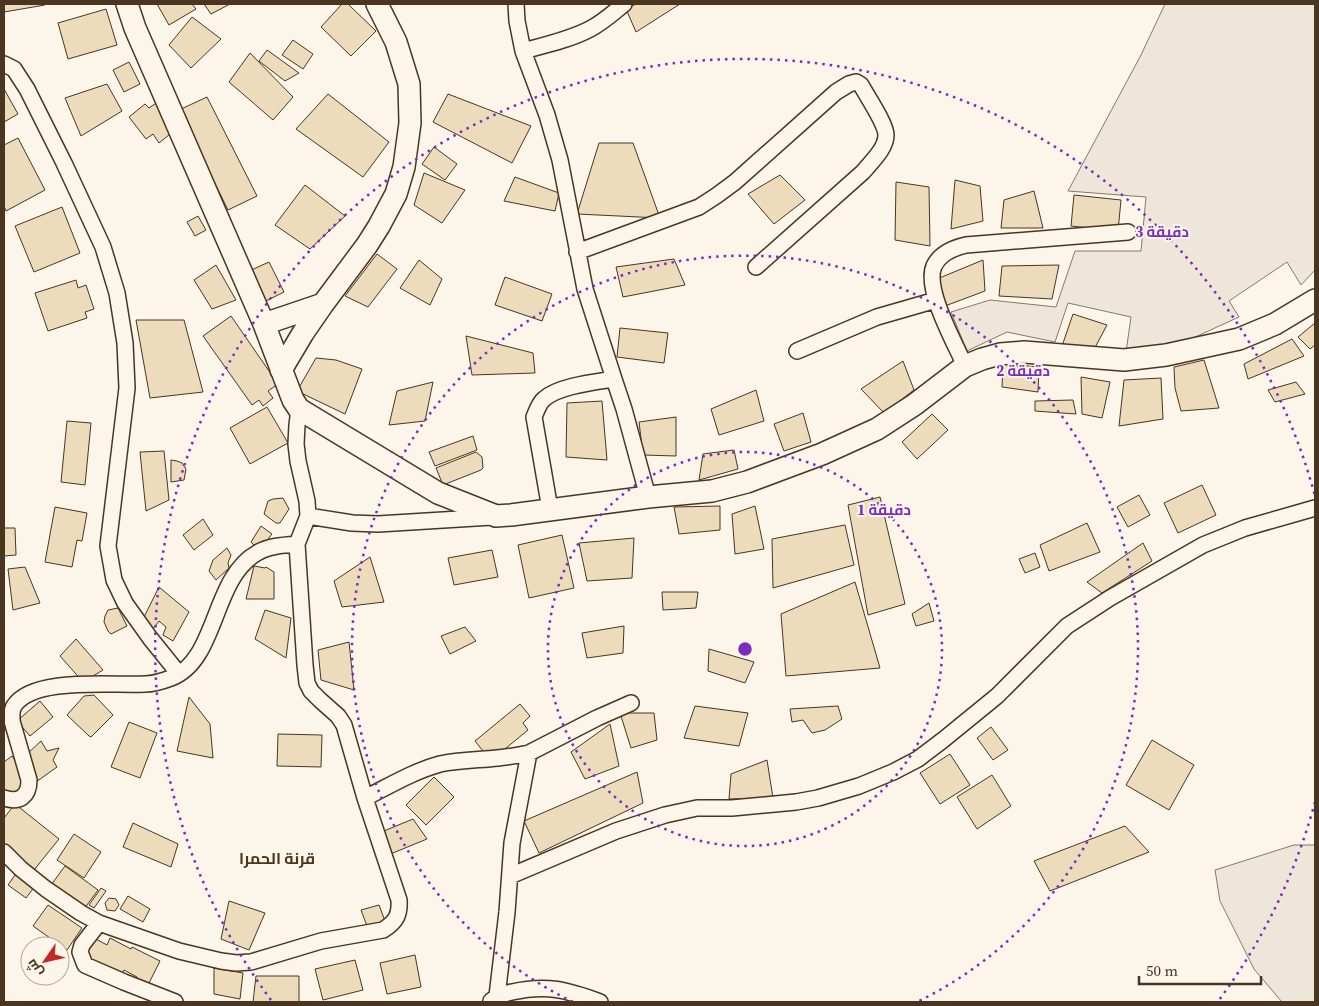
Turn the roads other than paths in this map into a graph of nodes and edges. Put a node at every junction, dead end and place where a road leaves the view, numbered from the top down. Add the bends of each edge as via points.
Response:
1 (127, 4) edge
2 (377, 4) edge
3 (516, 4) edge
4 (624, 4) edge
5 (523, 51) junction
6 (4, 64) edge
7 (1128, 232) dead end
8 (577, 252) junction
9 (756, 267) dead end
10 (936, 300) junction
11 (1315, 300) edge
12 (323, 304) junction
13 (264, 324) junction
14 (797, 351) dead end
15 (966, 366) junction
16 (281, 370) junction
17 (614, 379) junction
18 (299, 409) junction
19 (648, 497) junction
20 (1315, 508) edge
21 (550, 509) junction
22 (308, 516) junction
23 (496, 516) junction
24 (297, 544) junction
25 (179, 674) junction
26 (631, 703) dead end
27 (529, 753) junction
28 (4, 798) edge
29 (365, 798) junction
30 (4, 852) edge
31 (510, 876) junction
32 (98, 923) junction
33 (495, 1000) edge
34 (174, 1002) edge
35 (600, 1002) edge

1 - 13 street
2 - 12 street via 396,42 409,84 410,123 404,167 396,194 379,226
3 - 5 street
4 - 5 street via 589,30
5 - 8 street via 560,160
6 - 25 street via 14,69 27,89 64,163 103,247 117,294 125,343 127,388 108,546 114,580 125,604
7 - 10 street via 956,248 945,253 934,266 932,278
8 - 9 street via 699,207 734,182 836,92 856,82 884,125 883,146 863,172
8 - 17 street via 587,296
10 - 14 street via 877,316
10 - 15 street
11 - 15 street via 1275,324 1239,339 1166,356 1124,360 1024,352 1000,354
12 - 13 street
12 - 16 street
13 - 16 street
15 - 19 street via 876,429 822,454 747,482 712,491
16 - 18 street
17 - 19 street
17 - 21 street via 556,392 538,406 534,416
18 - 22 street via 296,444 308,500
18 - 23 street via 438,493
19 - 21 street
20 - 31 street via 1246,528 1203,545 1110,598 1068,626 997,696 943,740 918,759 893,772 818,798 741,807 697,808 665,815 616,831
21 - 23 street
22 - 23 street via 378,524
22 - 24 street
24 - 25 street via 276,546 258,552 246,561 231,580 196,658
24 - 29 street via 307,683 315,696 344,725
25 - 28 street via 147,684 78,684 45,688 25,696 15,704 12,721 29,788 19,799
26 - 27 street
27 - 29 street via 438,765
27 - 31 street via 512,843
29 - 32 street via 399,900 397,918 383,930 321,941 251,962 236,963 179,951
30 - 32 street via 46,889
31 - 33 street
32 - 34 street via 82,945 80,952 85,965
33 - 35 street via 529,988 552,988

